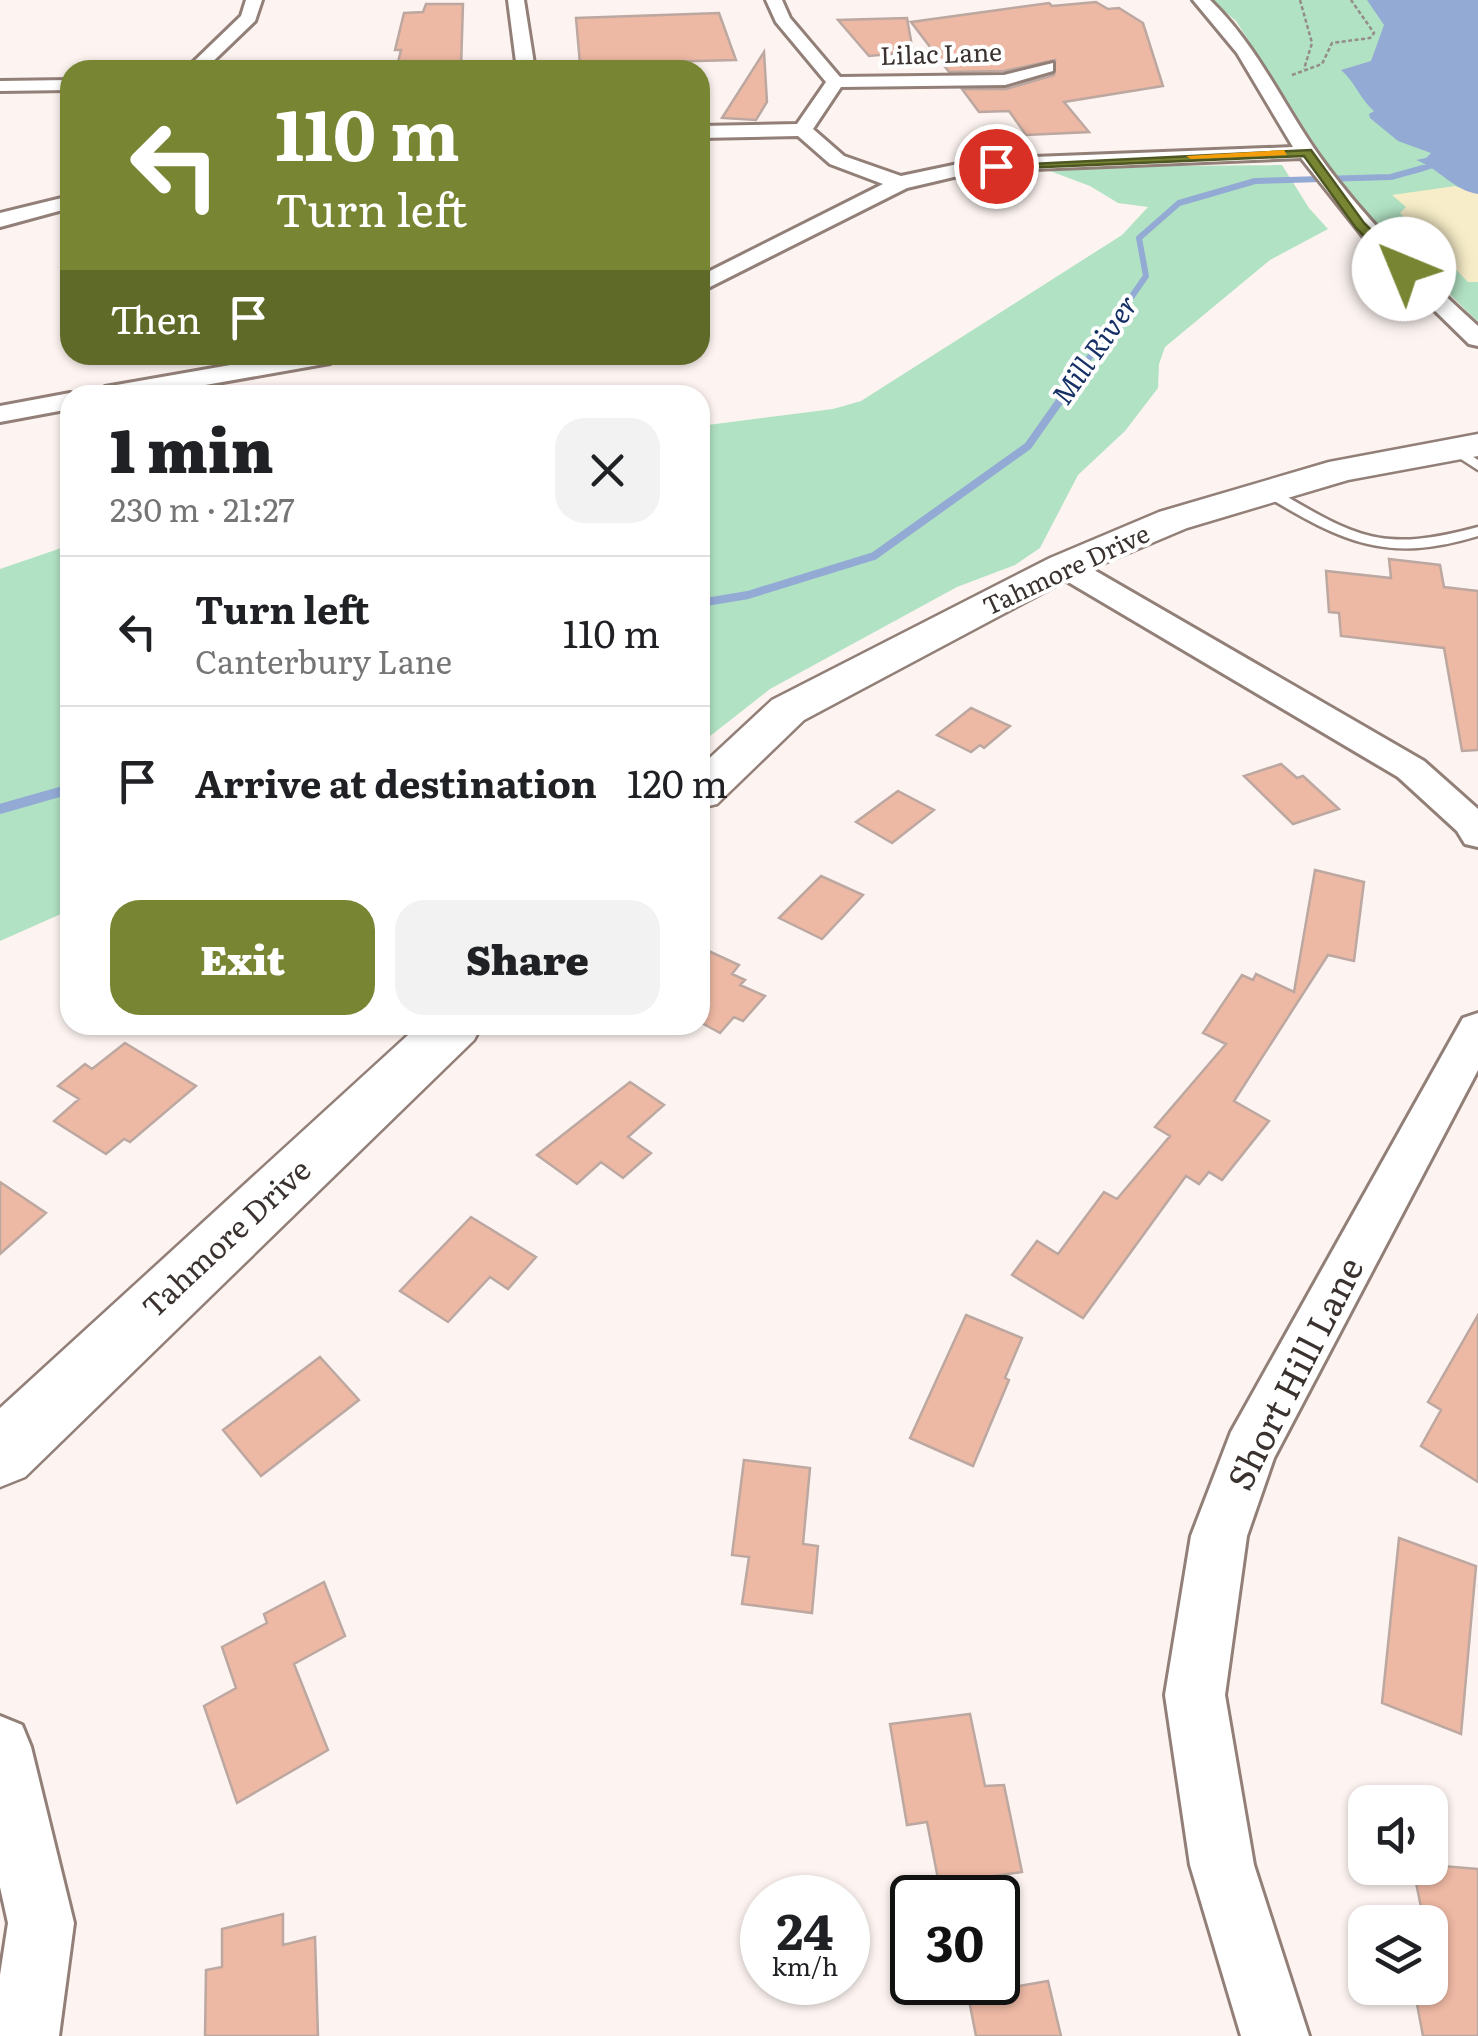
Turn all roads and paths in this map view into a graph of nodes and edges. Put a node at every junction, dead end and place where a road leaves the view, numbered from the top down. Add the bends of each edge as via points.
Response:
1 (254, 0) edge
2 (516, 0) edge
3 (774, 0) edge
4 (1201, 0) edge
5 (1300, 0) edge
6 (1351, 0) edge
7 (205, 60) edge
8 (525, 60) edge
9 (1047, 67) dead end
10 (1303, 70) junction
11 (836, 82) junction
12 (60, 85) edge
13 (1297, 85) dead end
14 (0, 86) edge
15 (803, 130) junction
16 (710, 132) edge
17 (1314, 161) junction
18 (900, 183) junction
19 (60, 205) edge
20 (0, 220) edge
21 (710, 280) edge
22 (1478, 339) edge
23 (274, 365) edge
24 (160, 385) edge
25 (60, 403) edge
26 (0, 414) edge
27 (1470, 453) edge
28 (1269, 492) junction
29 (1478, 531) edge
30 (1064, 566) junction
31 (710, 784) edge
32 (1478, 835) edge
33 (1478, 1029) edge
34 (443, 1035) edge
35 (0, 1454) edge
36 (0, 1747) edge
37 (25, 2036) edge
38 (1275, 2036) edge

1 - 7 street via 249,18
2 - 8 street
3 - 11 street
4 - 17 street via 1227,24
5 - 10 path via 1312,30
6 - 10 path via 1374,33 1332,42 1322,64
9 - 11 street, Lilac Lane via 1005,80
10 - 13 path via 1292,73
11 - 15 street
12 - 14 street
15 - 16 street
15 - 18 street via 838,160
17 - 18 street via 1034,162
17 - 22 street via 1360,226
18 - 21 street
19 - 20 street
23 - 24 street
25 - 26 street
27 - 28 street, Tahmore Drive via 1342,470
28 - 29 lane via 1342,536 1370,542 1445,544
28 - 30 street, Tahmore Drive via 1174,520
30 - 31 street, Tahmore Drive via 788,710
30 - 32 street via 1411,769
33 - 38 street, Short Hill Lane via 1250,1450 1219,1536 1195,1695 1222,1865
34 - 35 street, Tahmore Drive
36 - 37 street via 41,1922

